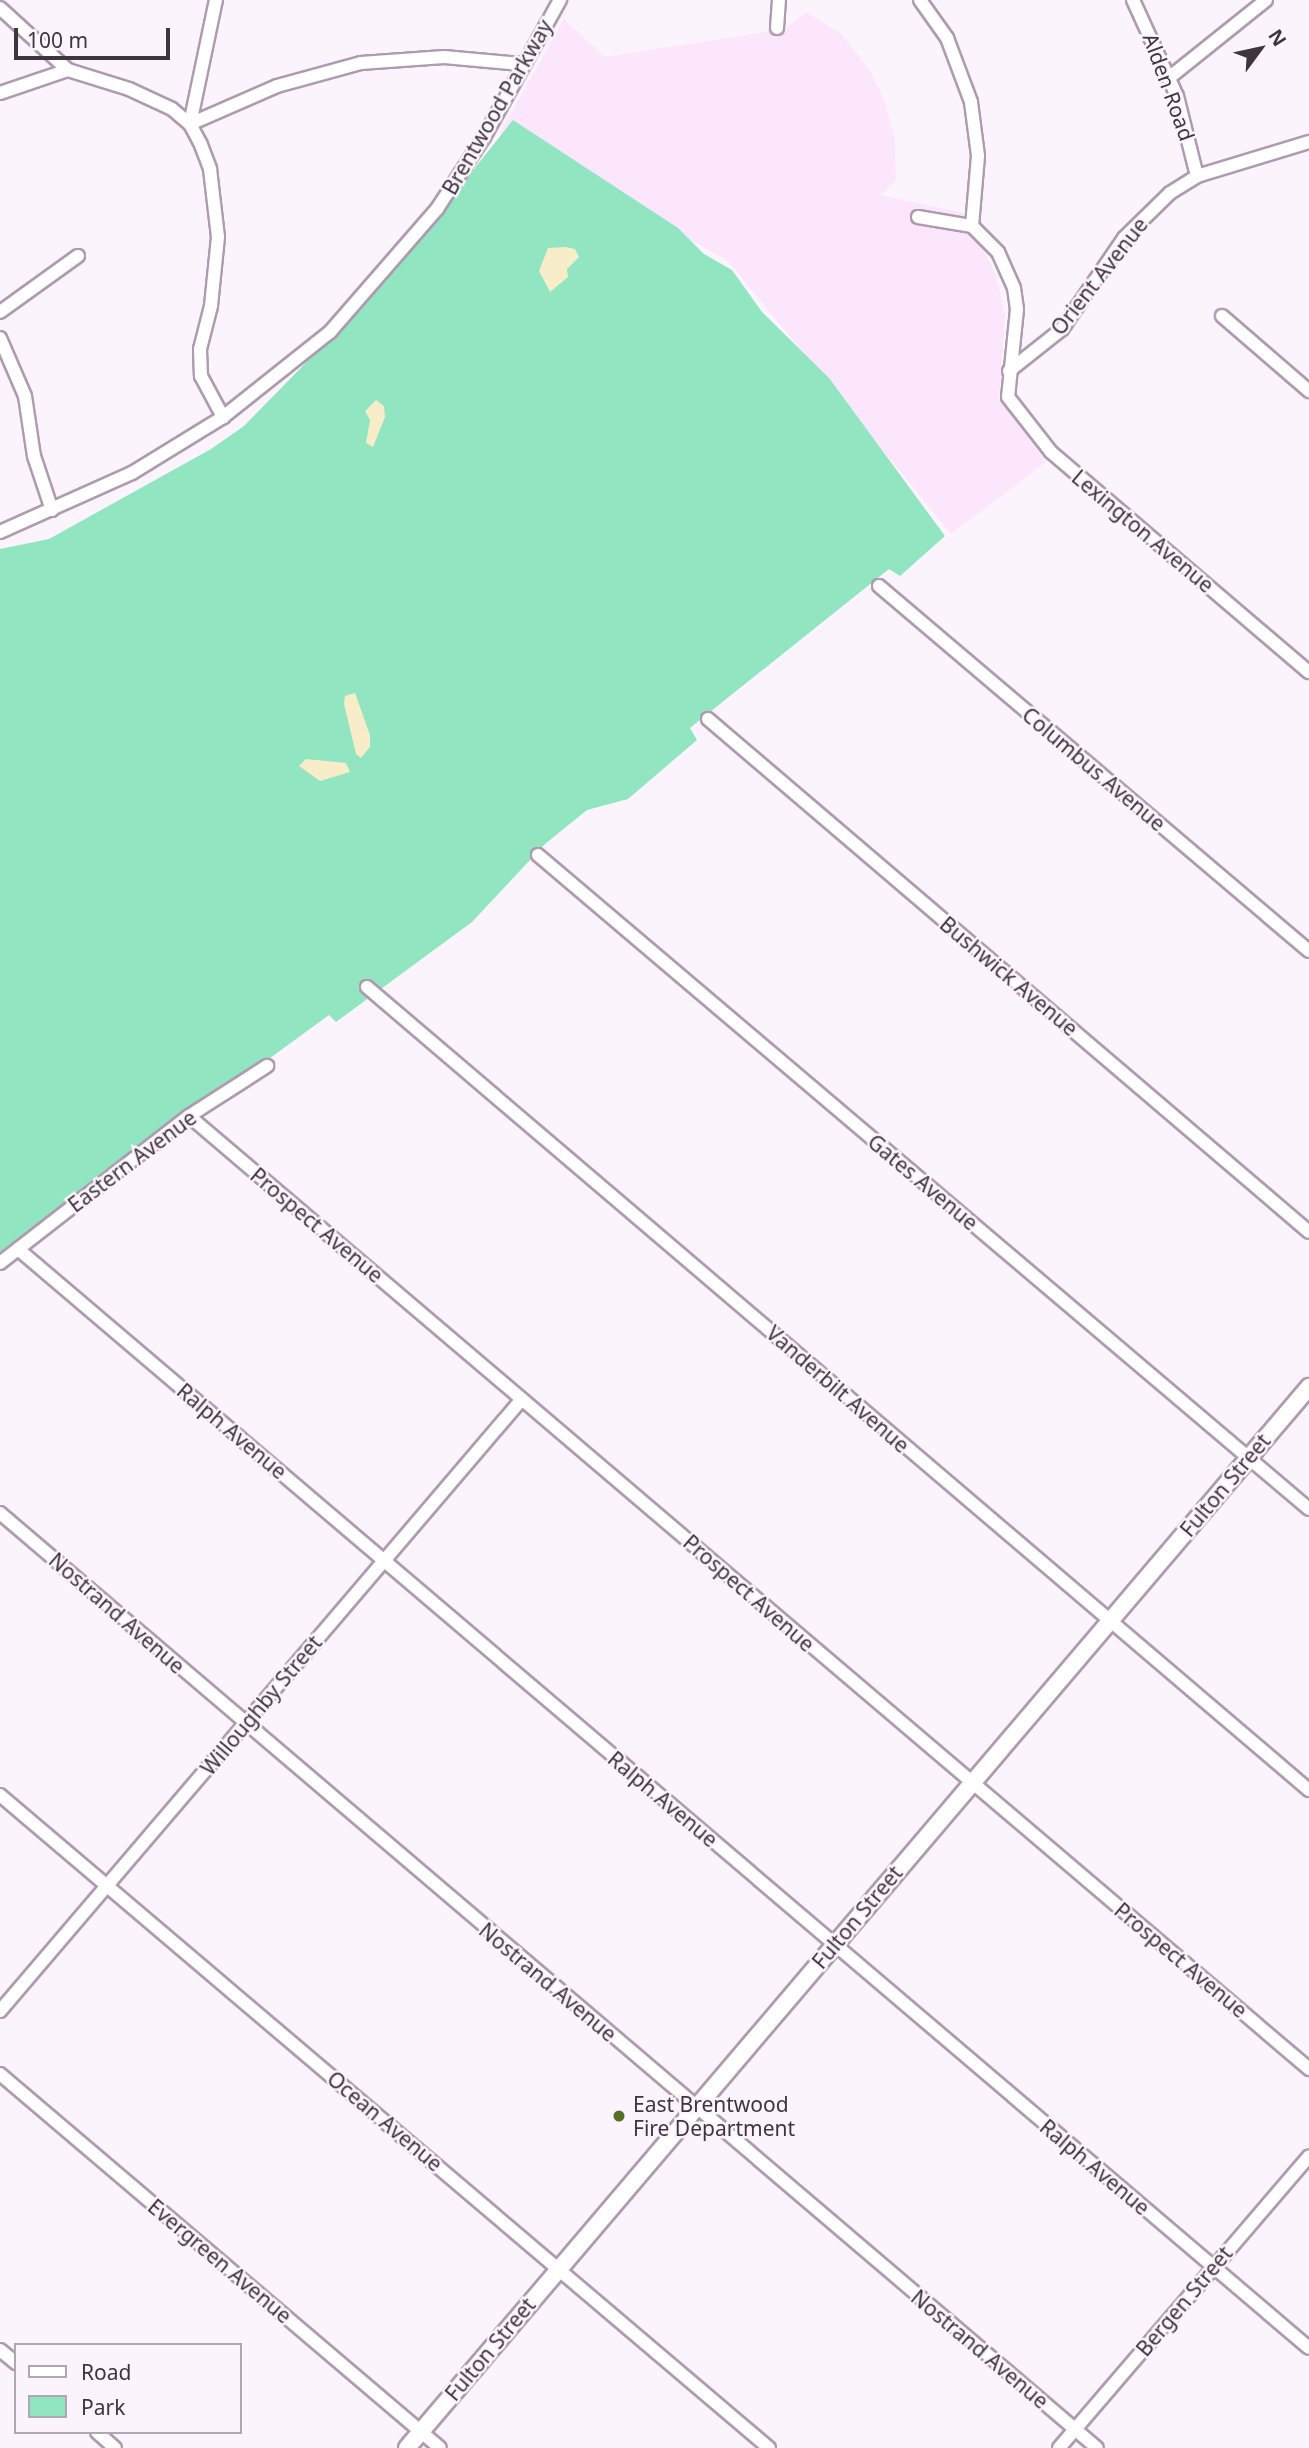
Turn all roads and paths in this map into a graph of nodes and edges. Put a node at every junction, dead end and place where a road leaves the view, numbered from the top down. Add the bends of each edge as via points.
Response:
1 (216, 0) edge
2 (560, 0) edge
3 (779, 0) edge
4 (919, 0) edge
5 (1133, 0) edge
6 (1266, 0) edge
7 (0, 8) edge
8 (777, 28) dead end
9 (521, 64) junction
10 (68, 70) junction
11 (1170, 77) junction
12 (0, 93) edge
13 (190, 124) junction
14 (1309, 142) edge
15 (1197, 176) junction
16 (918, 217) dead end
17 (972, 226) junction
18 (78, 256) dead end
19 (0, 312) edge
20 (1222, 316) dead end
21 (0, 338) edge
22 (1009, 371) junction
23 (1309, 391) edge
24 (223, 417) junction
25 (52, 510) junction
26 (0, 532) edge
27 (879, 586) dead end
28 (1309, 672) edge
29 (708, 719) dead end
30 (538, 855) dead end
31 (1309, 951) edge
32 (367, 987) dead end
33 (267, 1066) dead end
34 (189, 1116) junction
35 (1309, 1232) edge
36 (18, 1249) junction
37 (0, 1263) edge
38 (1309, 1387) edge
39 (522, 1399) junction
40 (1248, 1457) junction
41 (1309, 1509) edge
42 (0, 1513) edge
43 (384, 1561) junction
44 (1110, 1620) junction
45 (245, 1723) junction
46 (971, 1783) junction
47 (1309, 1790) edge
48 (0, 1795) edge
49 (107, 1886) junction
50 (834, 1945) junction
51 (0, 2011) edge
52 (1309, 2069) edge
53 (0, 2074) edge
54 (696, 2108) junction
55 (1309, 2156) edge
56 (1213, 2267) junction
57 (559, 2268) junction
58 (1309, 2348) edge
59 (0, 2350) edge
60 (14, 2361) edge
61 (1075, 2429) junction
62 (421, 2431) junction
63 (99, 2434) edge
64 (116, 2448) edge
65 (407, 2448) edge
66 (440, 2448) edge
67 (769, 2448) edge
68 (1059, 2448) edge
69 (1097, 2448) edge

1 - 13 street
2 - 9 street, Brentwood Parkway
3 - 8 street
4 - 17 street via 947,38 971,102 978,181
5 - 11 street, Alden Road
6 - 11 street
7 - 10 street
9 - 13 street via 444,57 360,62 277,86
9 - 24 street, Brentwood Parkway via 484,136 409,246 330,332
10 - 12 street
10 - 13 street via 152,98
11 - 15 street, Alden Road
13 - 24 street via 210,169 217,213 216,264 200,349 201,376
14 - 15 street, Orient Avenue
15 - 22 street, Orient Avenue via 1142,217 1062,329
16 - 17 street
17 - 22 street, Lexington Avenue via 998,252 1014,288 1017,309
18 - 19 street
20 - 23 street
21 - 25 street via 25,396 34,456
22 - 28 street, Lexington Avenue via 1008,397 1051,452
24 - 25 street, Brentwood Parkway via 132,473
25 - 26 street, Brentwood Parkway
27 - 31 street, Columbus Avenue
29 - 35 street, Bushwick Avenue
30 - 40 street, Gates Avenue
32 - 44 street, Vanderbilt Avenue
33 - 34 street, Eastern Avenue
34 - 36 street, Eastern Avenue
34 - 39 street, Prospect Avenue
36 - 37 street, Eastern Avenue
36 - 43 street, Ralph Avenue
38 - 40 street, Fulton Street
39 - 43 street, Willoughby Street
39 - 46 street, Prospect Avenue
40 - 41 street, Gates Avenue
40 - 44 street, Fulton Street
42 - 45 street, Nostrand Avenue
43 - 45 street, Willoughby Street
43 - 50 street, Ralph Avenue
44 - 46 street, Fulton Street
44 - 47 street, Vanderbilt Avenue
45 - 49 street, Willoughby Street
45 - 54 street, Nostrand Avenue
46 - 50 street, Fulton Street
46 - 52 street, Prospect Avenue
48 - 49 street, Ocean Avenue
49 - 51 street, Willoughby Street
49 - 57 street, Ocean Avenue
50 - 54 street, Fulton Street
50 - 56 street, Ralph Avenue
53 - 62 street, Evergreen Avenue
54 - 57 street, Fulton Street
54 - 61 street, Nostrand Avenue
55 - 56 street, Bergen Street
56 - 58 street, Ralph Avenue
56 - 61 street, Bergen Street
57 - 62 street, Fulton Street
57 - 67 street, Ocean Avenue
59 - 60 street
61 - 68 street, Bergen Street
61 - 69 street, Nostrand Avenue
62 - 65 street, Fulton Street
62 - 66 street, Evergreen Avenue
63 - 64 street

